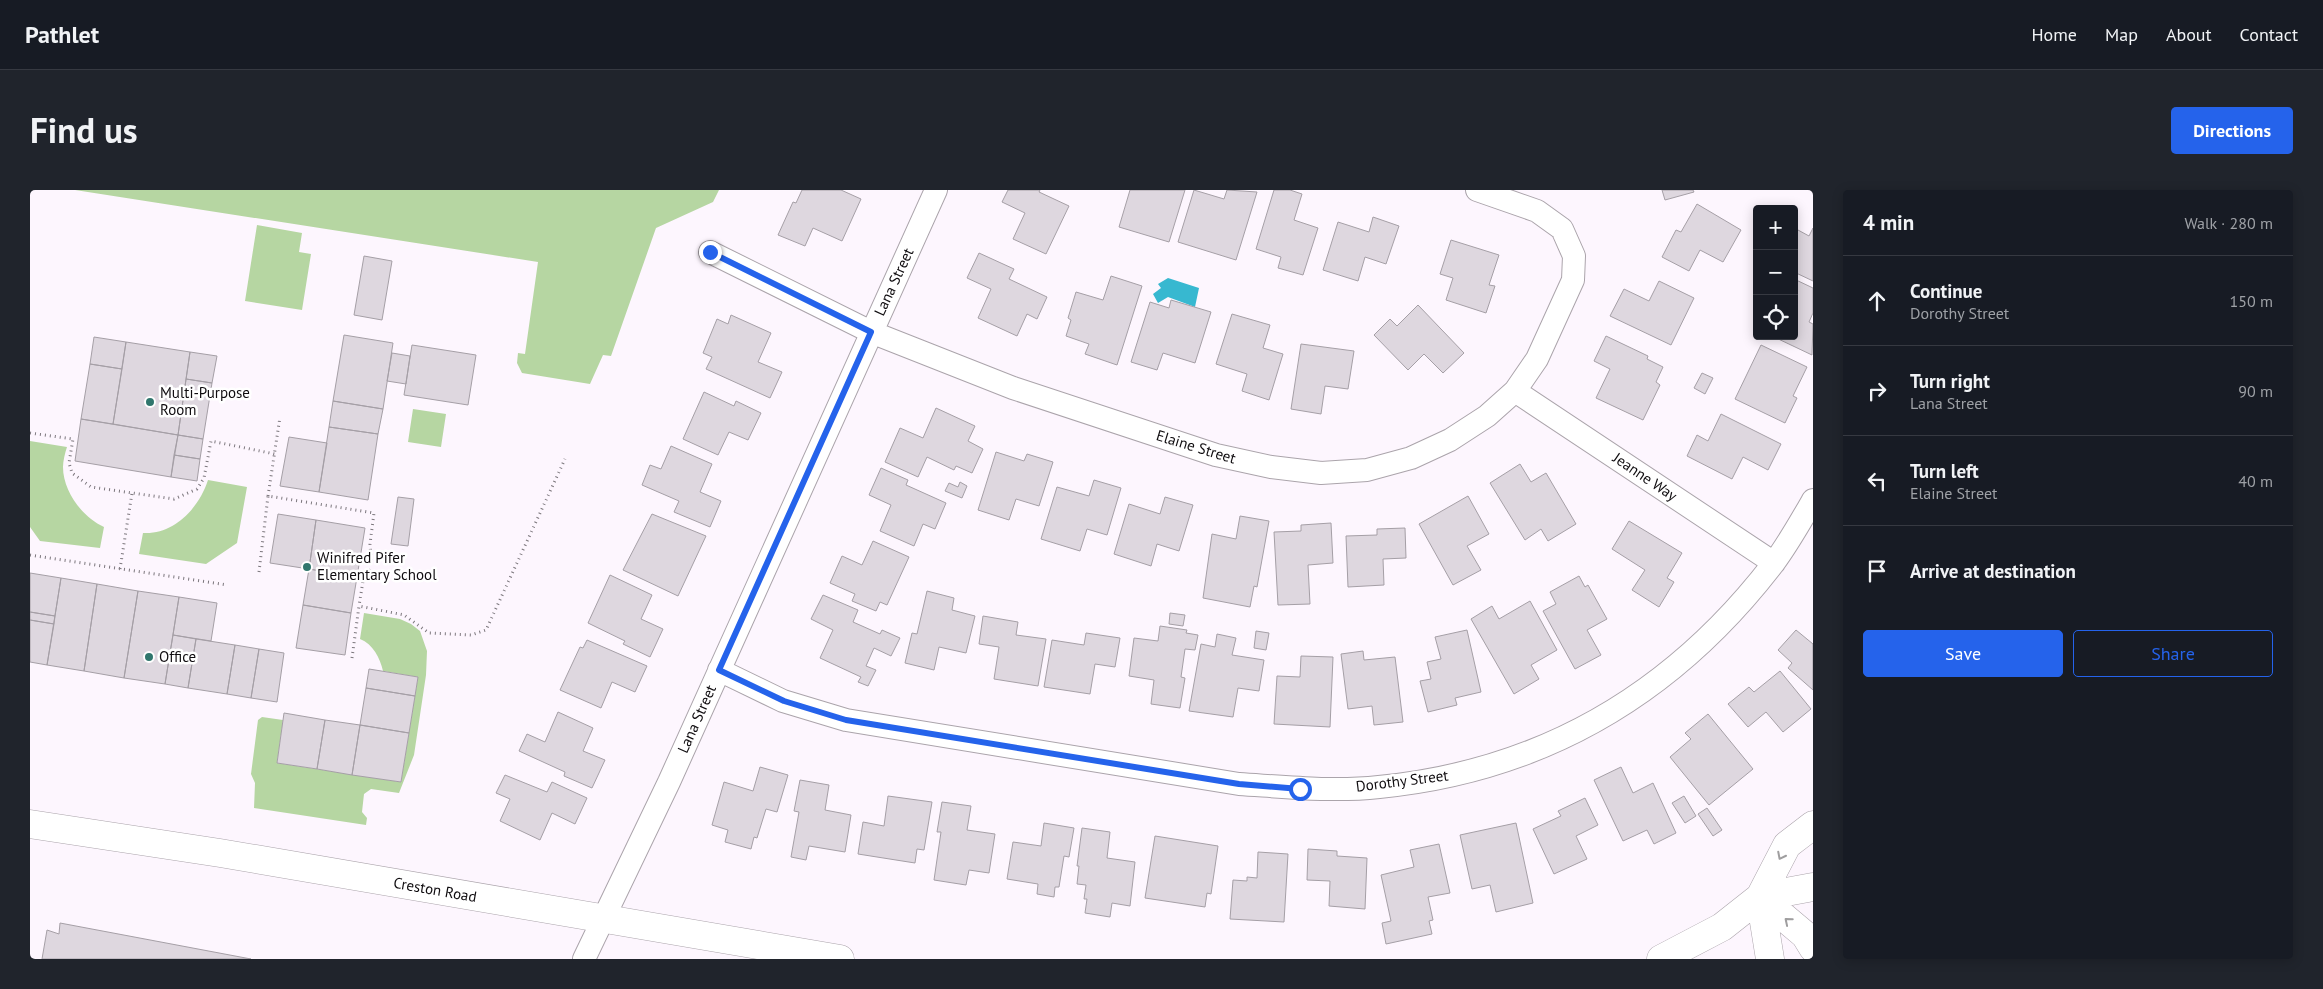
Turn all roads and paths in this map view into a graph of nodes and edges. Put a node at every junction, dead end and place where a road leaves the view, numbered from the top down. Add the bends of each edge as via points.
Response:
1 (936, 190) edge
2 (1477, 190) edge
3 (710, 252) dead end
4 (871, 332) junction
5 (1515, 391) junction
6 (280, 416) dead end
7 (30, 433) edge
8 (275, 454) junction
9 (565, 459) dead end
10 (132, 493) junction
11 (268, 496) junction
12 (1813, 500) edge
13 (30, 555) edge
14 (1774, 563) junction
15 (120, 569) junction
16 (259, 572) dead end
17 (227, 584) dead end
18 (359, 606) junction
19 (352, 658) dead end
20 (719, 670) junction
21 (30, 824) edge
22 (1813, 825) edge
23 (1813, 887) edge
24 (1760, 897) junction
25 (603, 919) junction
26 (1813, 948) edge
27 (584, 959) edge
28 (834, 959) edge
29 (1661, 959) edge
30 (1770, 959) edge

1 - 4 street, Lana Street
2 - 5 street, Elaine Street via 1537,211 1562,229 1574,256 1573,280 1537,359
3 - 4 street, Elaine Street
4 - 5 street, Elaine Street via 1013,388 1216,455 1271,467 1321,473 1367,470 1411,458 1450,440 1487,416
4 - 20 street, Lana Street
5 - 14 street, Jeanne Way
6 - 8 path
7 - 10 path via 73,439 68,463 72,473 91,487
8 - 10 path via 211,442 204,478 197,488 174,499
8 - 11 path
9 - 18 path via 486,630 471,635 429,633 404,615
10 - 15 path
11 - 16 path
11 - 18 path via 374,513 370,544 372,558 363,581
12 - 14 street, Dorothy Street
13 - 15 path
14 - 20 street, Dorothy Street via 1739,606 1701,642 1665,676 1623,706 1578,731 1520,756 1456,775 1379,787 1300,789 1239,784 846,720 784,701
15 - 17 path
18 - 19 path
20 - 25 street, Lana Street
21 - 25 main road, Creston Road
22 -> 24 main road via 1786,845
23 - 24 main road
26 -> 24 main road via 1805,934
24 - 29 main road via 1722,927
24 - 30 main road
25 - 27 street, Lana Street
25 - 28 main road, Creston Road

